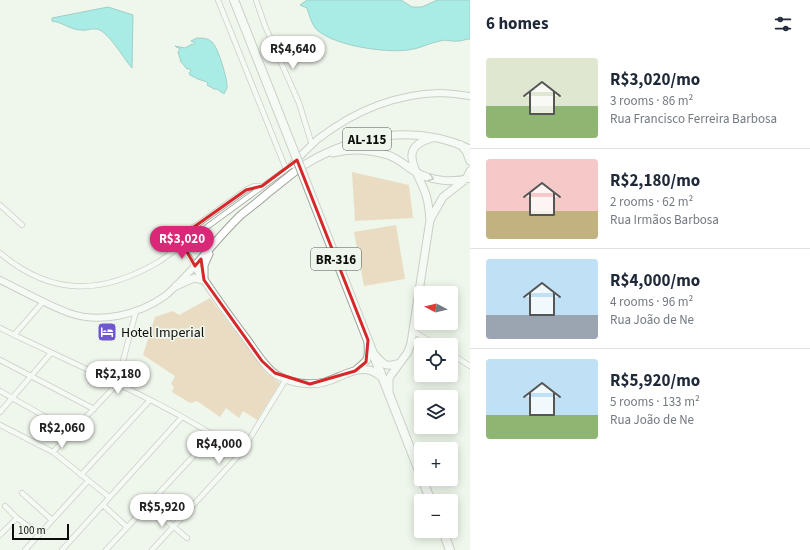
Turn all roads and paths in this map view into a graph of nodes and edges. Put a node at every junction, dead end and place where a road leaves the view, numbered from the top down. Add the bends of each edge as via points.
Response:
1 (218, 0) edge
2 (234, 0) edge
3 (256, 0) edge
4 (470, 96) edge
5 (435, 137) junction
6 (459, 144) junction
7 (312, 145) junction
8 (470, 149) edge
9 (470, 161) edge
10 (292, 165) joint
11 (303, 166) junction
12 (286, 169) junction
13 (470, 171) edge
14 (415, 172) junction
15 (468, 178) edge
16 (262, 186) junction
17 (0, 205) edge
18 (430, 220) junction
19 (22, 225) dead end
20 (182, 245) junction
21 (212, 246) junction
22 (178, 248) junction
23 (0, 253) edge
24 (195, 266) junction
25 (0, 280) edge
26 (204, 280) junction
27 (176, 286) junction
28 (44, 302) junction
29 (136, 311) junction
30 (0, 328) edge
31 (414, 331) junction
32 (14, 335) junction
33 (425, 338) edge
34 (368, 340) junction
35 (51, 353) junction
36 (373, 354) junction
37 (458, 358) edge
38 (0, 360) edge
39 (400, 363) junction
40 (470, 366) edge
41 (355, 371) junction
42 (32, 376) junction
43 (382, 377) junction
44 (286, 379) junction
45 (116, 384) junction
46 (0, 391) edge
47 (390, 396) junction
48 (12, 398) junction
49 (150, 400) junction
50 (94, 409) junction
51 (0, 412) edge
52 (182, 417) junction
53 (0, 425) edge
54 (72, 432) junction
55 (214, 434) junction
56 (53, 452) junction
57 (241, 453) junction
58 (414, 458) edge
59 (81, 475) junction
60 (88, 481) junction
61 (22, 493) dead end
62 (109, 498) junction
63 (148, 505) junction
64 (5, 506) dead end
65 (104, 506) junction
66 (16, 518) junction
67 (52, 520) junction
68 (127, 527) junction
69 (174, 527) junction
70 (39, 534) junction
71 (0, 535) edge
72 (187, 538) dead end
73 (446, 538) edge
74 (25, 550) edge
75 (62, 550) edge
76 (106, 550) edge
77 (152, 550) edge
78 (450, 550) edge

1 - 12 street
2 - 34 highway, BR-316, bridge
3 - 7 street via 299,103
4 - 7 main road via 440,93 384,102 351,118
5 - 6 main road, AL-115
5 - 11 main road, AL-115 via 410,134 379,136 344,145
5 - 14 main road via 420,142 412,152
6 - 8 main road, AL-115
6 - 9 main road via 466,151
7 - 10 main road
10 - 12 street
11 - 14 main road via 334,153 355,150 388,155
11 - 21 main road via 243,214
12 - 16 street
13 - 15 main road
14 -> 15 main road via 438,180 457,181
14 - 18 main road via 426,195
15 - 18 main road via 443,198
16 - 20 street
16 - 22 street via 246,190 197,225 175,242
17 - 19 street
18 - 31 main road
20 - 22 street
20 - 24 street
21 - 24 main road
21 - 26 main road via 204,265
22 - 23 street via 142,272 106,284 73,287 33,276
24 - 26 main road
24 - 27 main road
25 - 28 main road
26 - 27 main road via 194,278
26 - 44 main road via 262,361
27 - 29 main road via 152,304
28 - 29 main road via 69,313 90,317 114,316
28 - 32 street
29 - 45 street
30 - 32 street
31 - 33 street
31 - 39 main road via 408,352
32 - 35 street
34 - 36 highway, BR-316
34 - 41 main road via 368,358
35 - 42 street
35 - 45 street
36 - 39 main road via 386,365
36 - 43 highway, BR-316
37 - 40 street
38 - 42 street
39 - 47 main road via 390,375
41 - 43 main road via 371,370
41 - 44 main road via 310,384
42 - 48 street
42 - 50 street
43 - 47 highway, BR-316
44 - 57 street
45 - 49 street
45 - 50 street
46 - 48 street
47 - 58 highway, BR-316
48 - 51 street
48 - 54 street
49 - 52 street
49 - 59 street
50 - 54 street
52 - 55 street
52 - 62 street
53 - 56 street
54 - 56 street
55 - 57 street
55 - 63 street
56 - 59 street
57 - 69 street
59 - 60 street
60 - 62 street
60 - 67 street
61 - 67 street
62 - 65 street
63 - 68 street
63 - 69 street
64 - 66 street
65 - 68 street
65 - 75 street
66 - 70 street
66 - 71 street
67 - 70 street
68 - 76 street
69 - 72 street
69 - 77 street
70 - 74 street
73 - 78 highway

